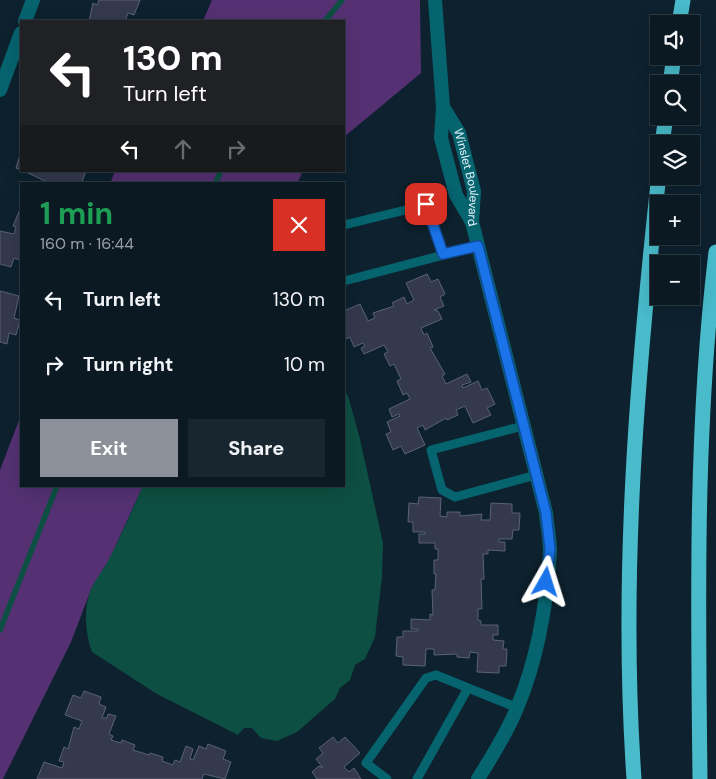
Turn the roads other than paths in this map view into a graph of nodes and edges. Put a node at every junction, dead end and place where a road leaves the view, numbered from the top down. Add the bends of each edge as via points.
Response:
1 (33, 0) edge
2 (435, 0) edge
3 (684, 0) edge
4 (681, 15) edge
5 (26, 20) edge
6 (20, 35) edge
7 (0, 90) edge
8 (658, 185) edge
9 (345, 225) edge
10 (478, 246) junction
11 (716, 252) edge
12 (443, 254) junction
13 (345, 281) edge
14 (523, 426) junction
15 (536, 476) junction
16 (468, 688) junction
17 (518, 708) junction
18 (700, 777) edge
19 (387, 779) edge
20 (417, 779) edge
21 (478, 779) edge
22 (634, 779) edge

1 - 5 street
2 - 10 street, Winslet Boulevard via 443,107 459,133 474,191 472,222
3 - 4 highway
6 - 7 street
8 - 22 highway via 642,324 630,539
9 - 12 lane via 426,204
10 - 12 lane
10 - 14 street
11 - 18 highway via 704,380 698,517
12 - 13 lane
14 - 15 street
14 - 15 lane via 431,450 442,490 455,497
15 - 17 street via 546,513 550,549 543,614
16 - 17 lane
16 - 19 lane via 436,675 420,684 366,763
16 - 20 lane
17 - 21 street

